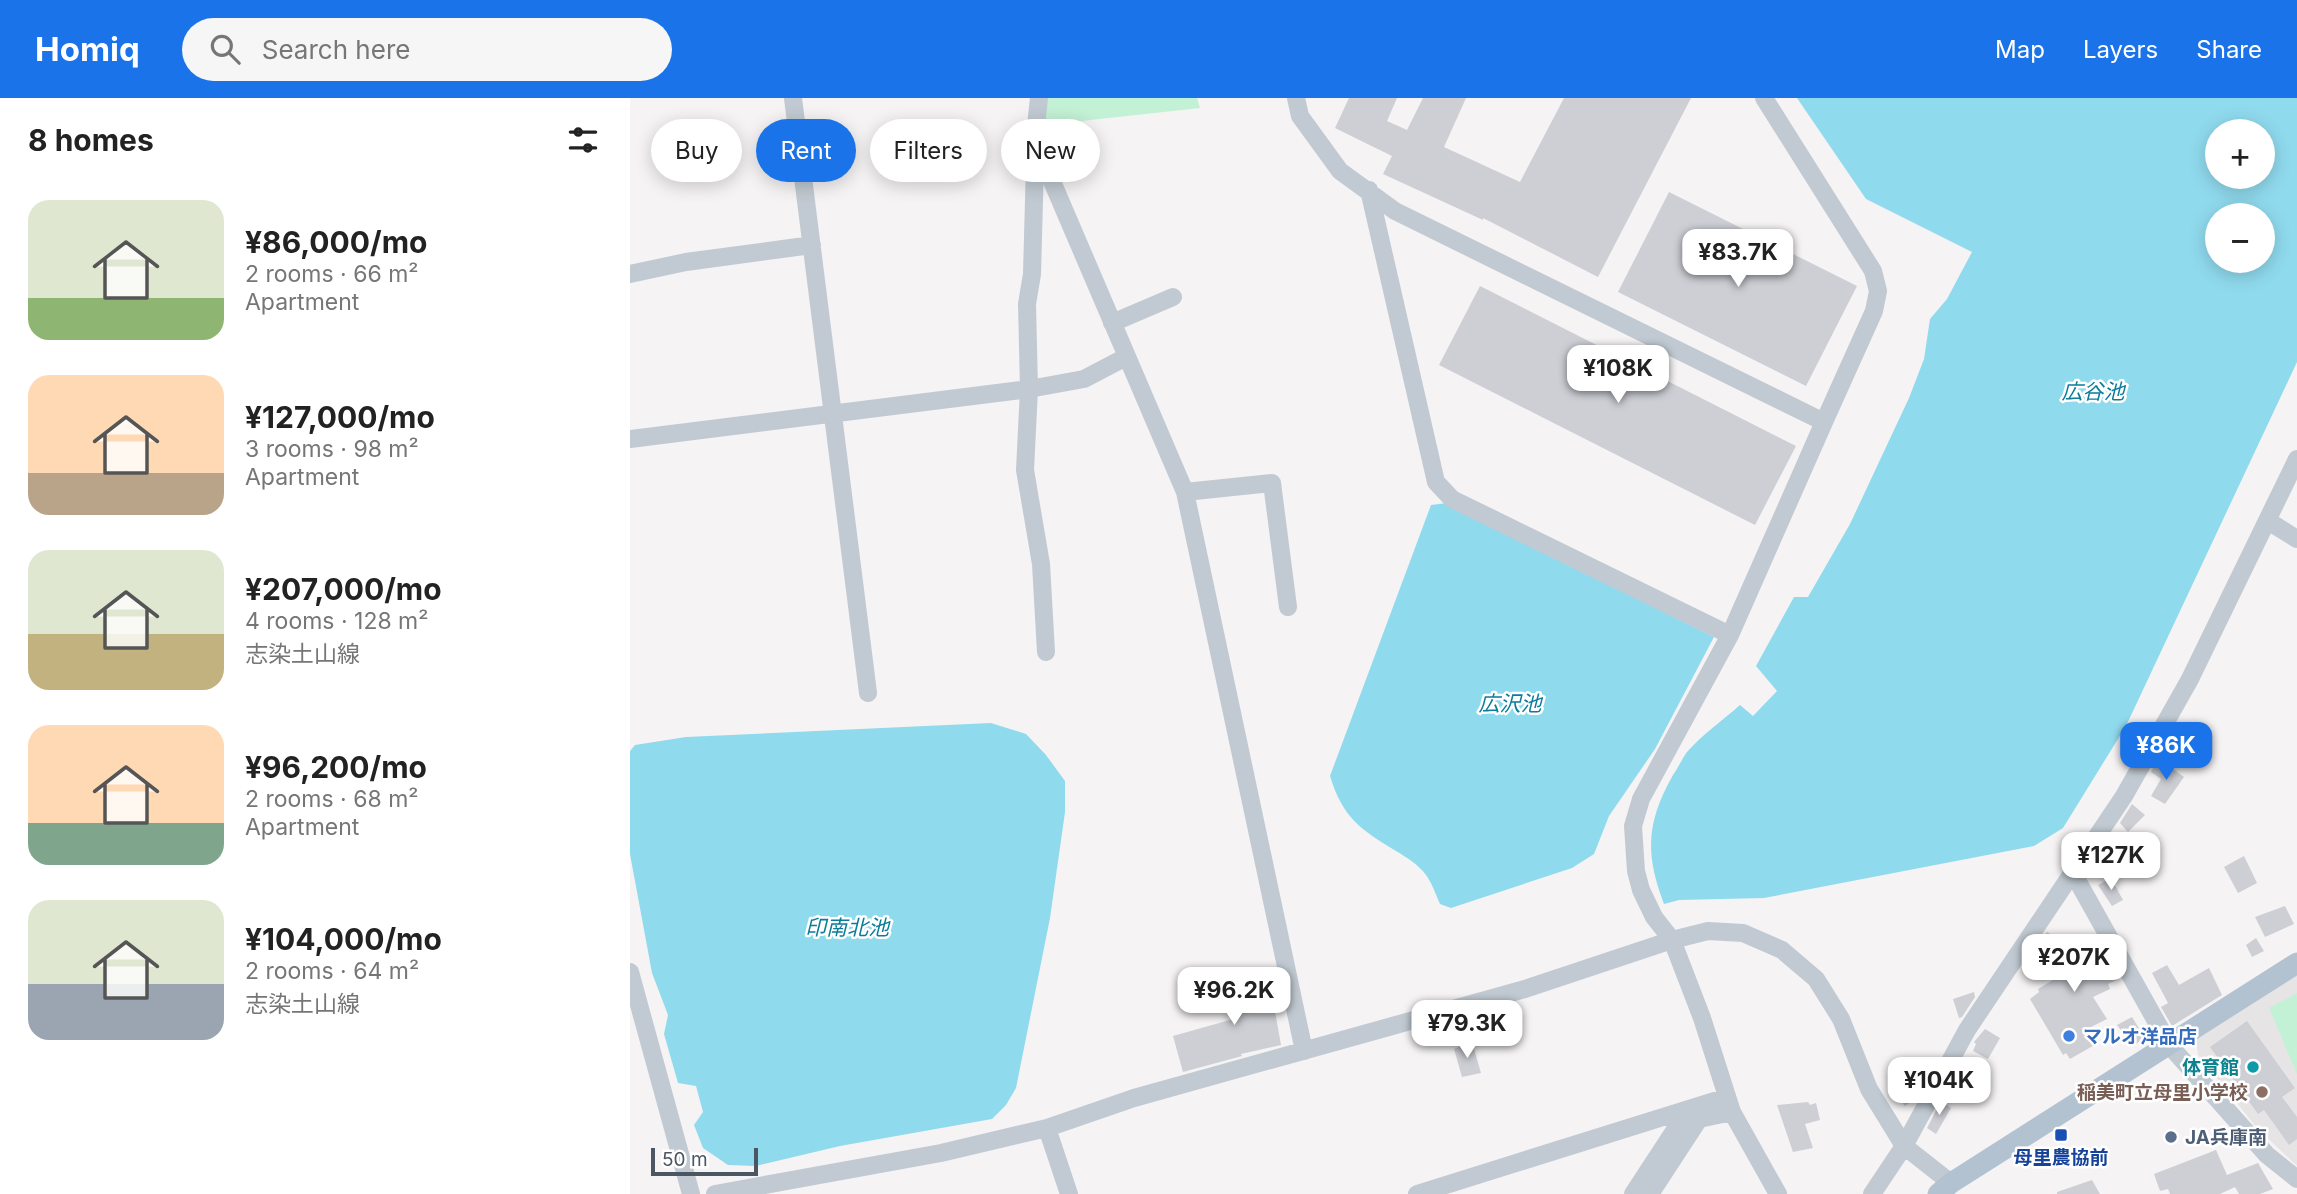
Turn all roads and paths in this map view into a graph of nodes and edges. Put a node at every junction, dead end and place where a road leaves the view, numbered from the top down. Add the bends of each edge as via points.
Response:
1 (793, 98) edge
2 (1039, 98) edge
3 (1296, 98) edge
4 (1764, 98) edge
5 (1038, 119) edge
6 (1035, 182) edge
7 (1052, 182) edge
8 (1369, 190) junction
9 (812, 245) junction
10 (630, 274) edge
11 (1173, 297) dead end
12 (1112, 323) junction
13 (1126, 357) junction
14 (1029, 389) junction
15 (834, 412) junction
16 (1824, 422) junction
17 (630, 439) edge
18 (2297, 459) edge
19 (1185, 492) junction
20 (2269, 521) junction
21 (2297, 539) edge
22 (1288, 607) dead end
23 (1730, 635) junction
24 (1046, 652) dead end
25 (869, 693) dead end
26 (2073, 873) junction
27 (1672, 940) junction
28 (2297, 963) edge
29 (630, 971) edge
30 (2170, 1046) junction
31 (1304, 1051) junction
32 (1729, 1105) junction
33 (1688, 1110) junction
34 (1047, 1128) junction
35 (1904, 1146) junction
36 (2296, 1179) edge
37 (1944, 1189) edge
38 (691, 1194) edge
39 (715, 1194) edge
40 (1069, 1194) edge
41 (1417, 1194) edge
42 (1633, 1194) edge
43 (1650, 1194) edge
44 (1778, 1194) edge
45 (1872, 1194) edge

1 - 9 street
2 - 5 street
3 - 8 street via 1300,116 1340,171
4 - 16 street via 1873,271 1878,291 1874,311
6 - 14 street via 1027,304
7 - 12 street
8 - 16 street via 1426,228
8 - 23 street via 1436,482 1452,499
9 - 10 street via 686,261
9 - 15 street
11 - 12 street
12 - 13 street
13 - 14 street via 1084,379
13 - 19 street
14 - 15 street
14 - 24 street via 1026,470 1041,564
15 - 17 street
15 - 25 street
16 - 23 street
18 - 20 street
19 - 22 street via 1272,483
19 - 31 street
20 - 21 street
20 - 26 street via 2190,679 2124,796
23 - 27 street via 1641,799 1633,826 1641,890
26 - 30 street
26 - 35 street via 1967,1030
27 - 31 street via 1525,989
27 - 32 street
27 - 35 street via 1709,930 1743,933 1782,950 1816,979 1841,1019 1869,1089
28 - 30 main road
29 - 38 street
30 - 36 street via 2267,1155
30 - 37 main road
31 - 34 street via 1134,1098
32 - 33 street
32 - 43 street via 1699,1119
32 - 44 street
33 - 41 street
33 - 42 street
34 - 39 street via 941,1153
34 - 40 street
35 - 37 street
35 - 45 street

